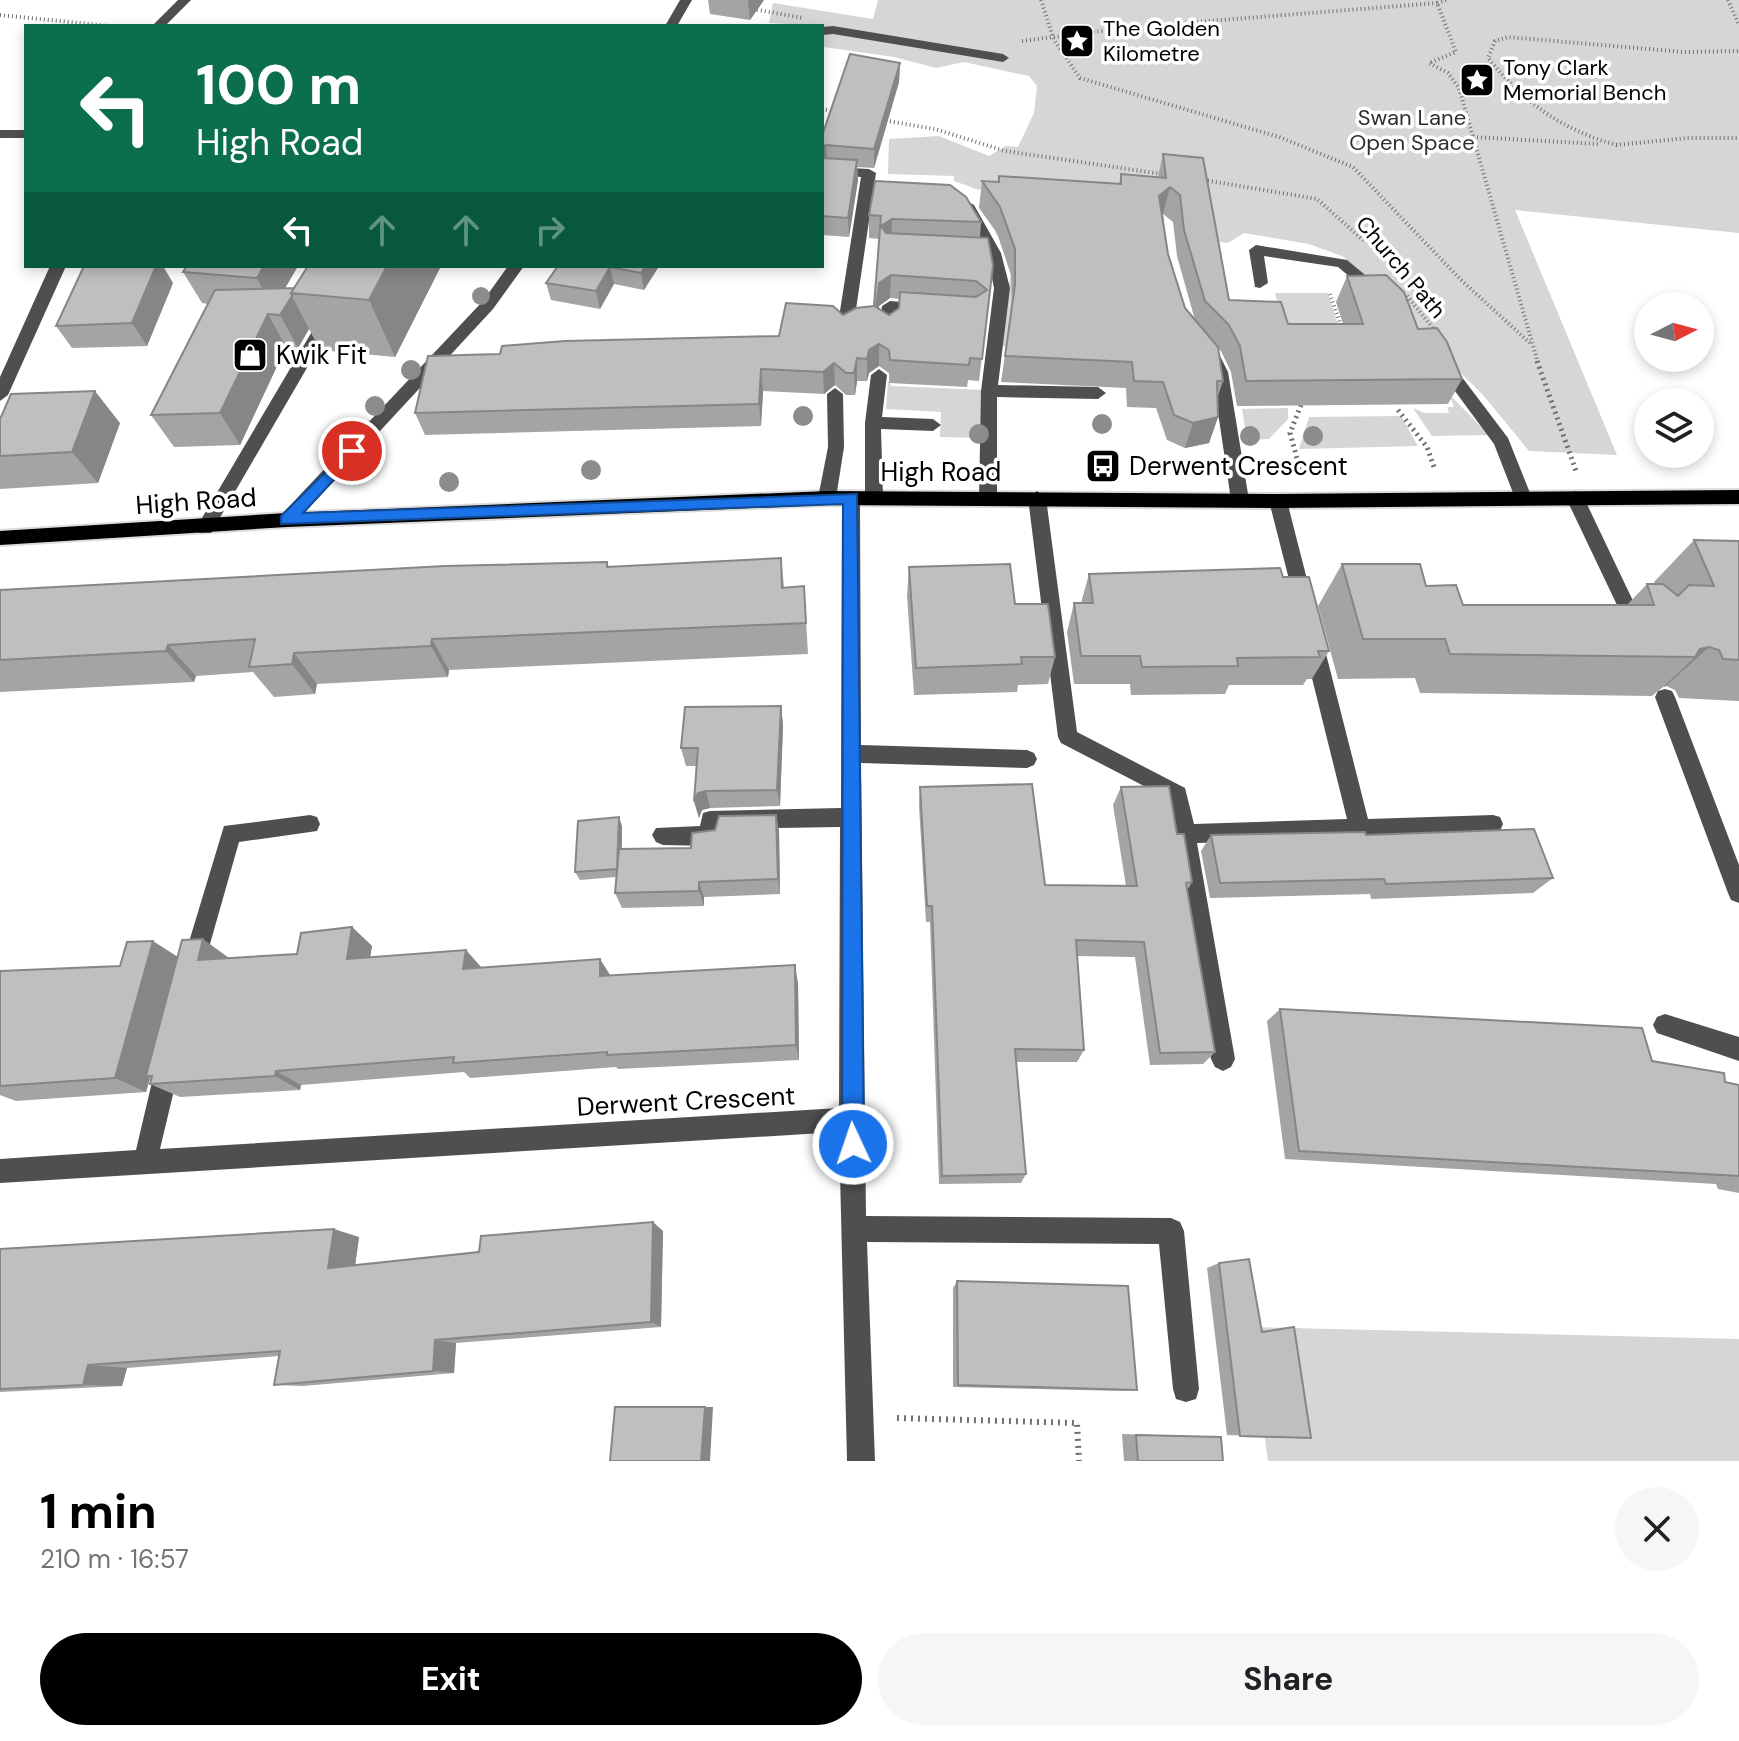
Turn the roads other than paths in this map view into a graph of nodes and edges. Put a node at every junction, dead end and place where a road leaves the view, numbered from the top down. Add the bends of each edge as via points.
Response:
1 (185, 0) edge
2 (686, 0) edge
3 (160, 24) edge
4 (675, 24) edge
5 (824, 31) edge
6 (1003, 58) dead end
7 (0, 134) edge
8 (24, 134) edge
9 (827, 171) edge
10 (954, 199) edge
11 (949, 252) edge
12 (994, 253) junction
13 (57, 268) edge
14 (515, 268) edge
15 (1260, 283) dead end
16 (1385, 298) edge
17 (334, 307) edge
18 (946, 310) edge
19 (845, 330) edge
20 (887, 330) edge
21 (1205, 350) edge
22 (1437, 356) edge
23 (879, 375) dead end
24 (989, 391) junction
25 (1098, 393) dead end
26 (835, 394) dead end
27 (0, 395) edge
28 (873, 423) junction
29 (933, 425) dead end
30 (1739, 497) edge
31 (827, 498) junction
32 (863, 498) junction
33 (988, 498) junction
34 (1037, 498) junction
35 (1523, 498) junction
36 (1580, 498) junction
37 (1240, 500) junction
38 (1278, 501) junction
39 (287, 520) junction
40 (205, 528) junction
41 (0, 538) edge
42 (1636, 626) edge
43 (1665, 697) edge
44 (851, 754) junction
45 (1027, 759) dead end
46 (851, 817) junction
47 (310, 824) dead end
48 (1493, 824) dead end
49 (1360, 828) junction
50 (1187, 834) junction
51 (663, 835) dead end
52 (1739, 893) edge
53 (188, 984) edge
54 (1665, 1025) dead end
55 (173, 1044) edge
56 (1739, 1049) edge
57 (1223, 1059) dead end
58 (851, 1119) junction
59 (145, 1162) junction
60 (0, 1171) edge
61 (855, 1229) junction
62 (1186, 1389) dead end
63 (861, 1461) edge

1 - 3 street
2 - 4 street
5 - 6 street
7 - 8 street
9 - 19 street via 869,173
10 - 12 street via 975,215
11 - 12 street
12 - 24 street via 1002,288
13 - 27 street
14 - 39 street via 488,305
15 - 16 street via 1256,250 1342,263
17 - 40 street
18 - 20 street via 890,306
21 - 37 street via 1220,372
22 - 35 street via 1502,442
23 - 28 street
24 - 25 street
24 - 33 street
26 - 31 street via 836,447
28 - 29 street
28 - 32 street
30 - 36 main road, High Road
31 - 32 main road, High Road
31 - 39 main road, High Road
32 - 33 main road, High Road
32 - 44 street
33 - 34 main road, High Road
34 - 37 main road, High Road
34 - 50 street via 1068,737 1178,794
35 - 36 main road, High Road
35 - 38 main road, High Road
36 - 42 street
37 - 38 main road, High Road
38 - 49 street
39 - 40 main road, High Road
40 - 41 main road, High Road
43 - 52 street
44 - 45 street
44 - 46 street
46 - 51 street via 710,820 711,836
46 - 58 street
47 - 53 street via 231,833
48 - 49 street
49 - 50 street
50 - 57 street
54 - 56 street
55 - 59 street
58 - 59 street, Derwent Crescent
58 - 61 street
59 - 60 street, Derwent Crescent
61 - 62 street via 1171,1231
61 - 63 street

